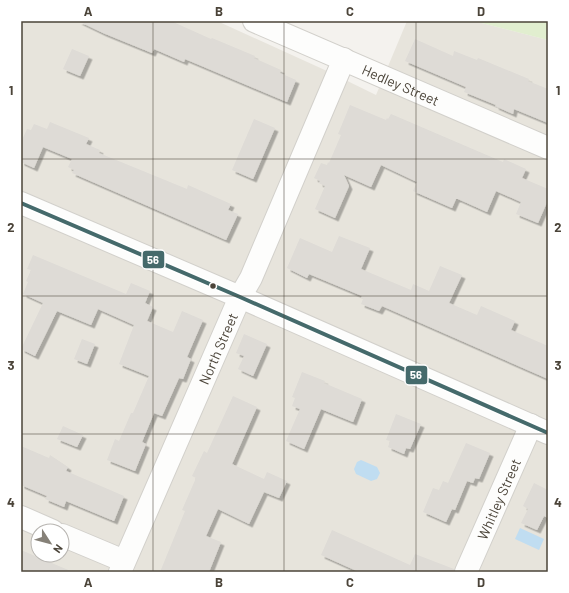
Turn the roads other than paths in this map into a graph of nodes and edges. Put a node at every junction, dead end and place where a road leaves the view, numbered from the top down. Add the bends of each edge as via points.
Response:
1 (254, 21) edge
2 (344, 59) junction
3 (548, 148) edge
4 (21, 203) edge
5 (240, 297) junction
6 (539, 429) edge
7 (21, 517) edge
8 (35, 523) edge
9 (70, 539) edge
10 (122, 567) edge
11 (466, 572) edge

1 - 2 street, Hedley Street
2 - 3 street, Hedley Street
2 - 5 street, North Street via 251,278
4 - 5 street
5 - 6 street
5 - 10 street, North Street
6 - 11 street, Whitley Street
7 - 8 street
9 - 10 street

